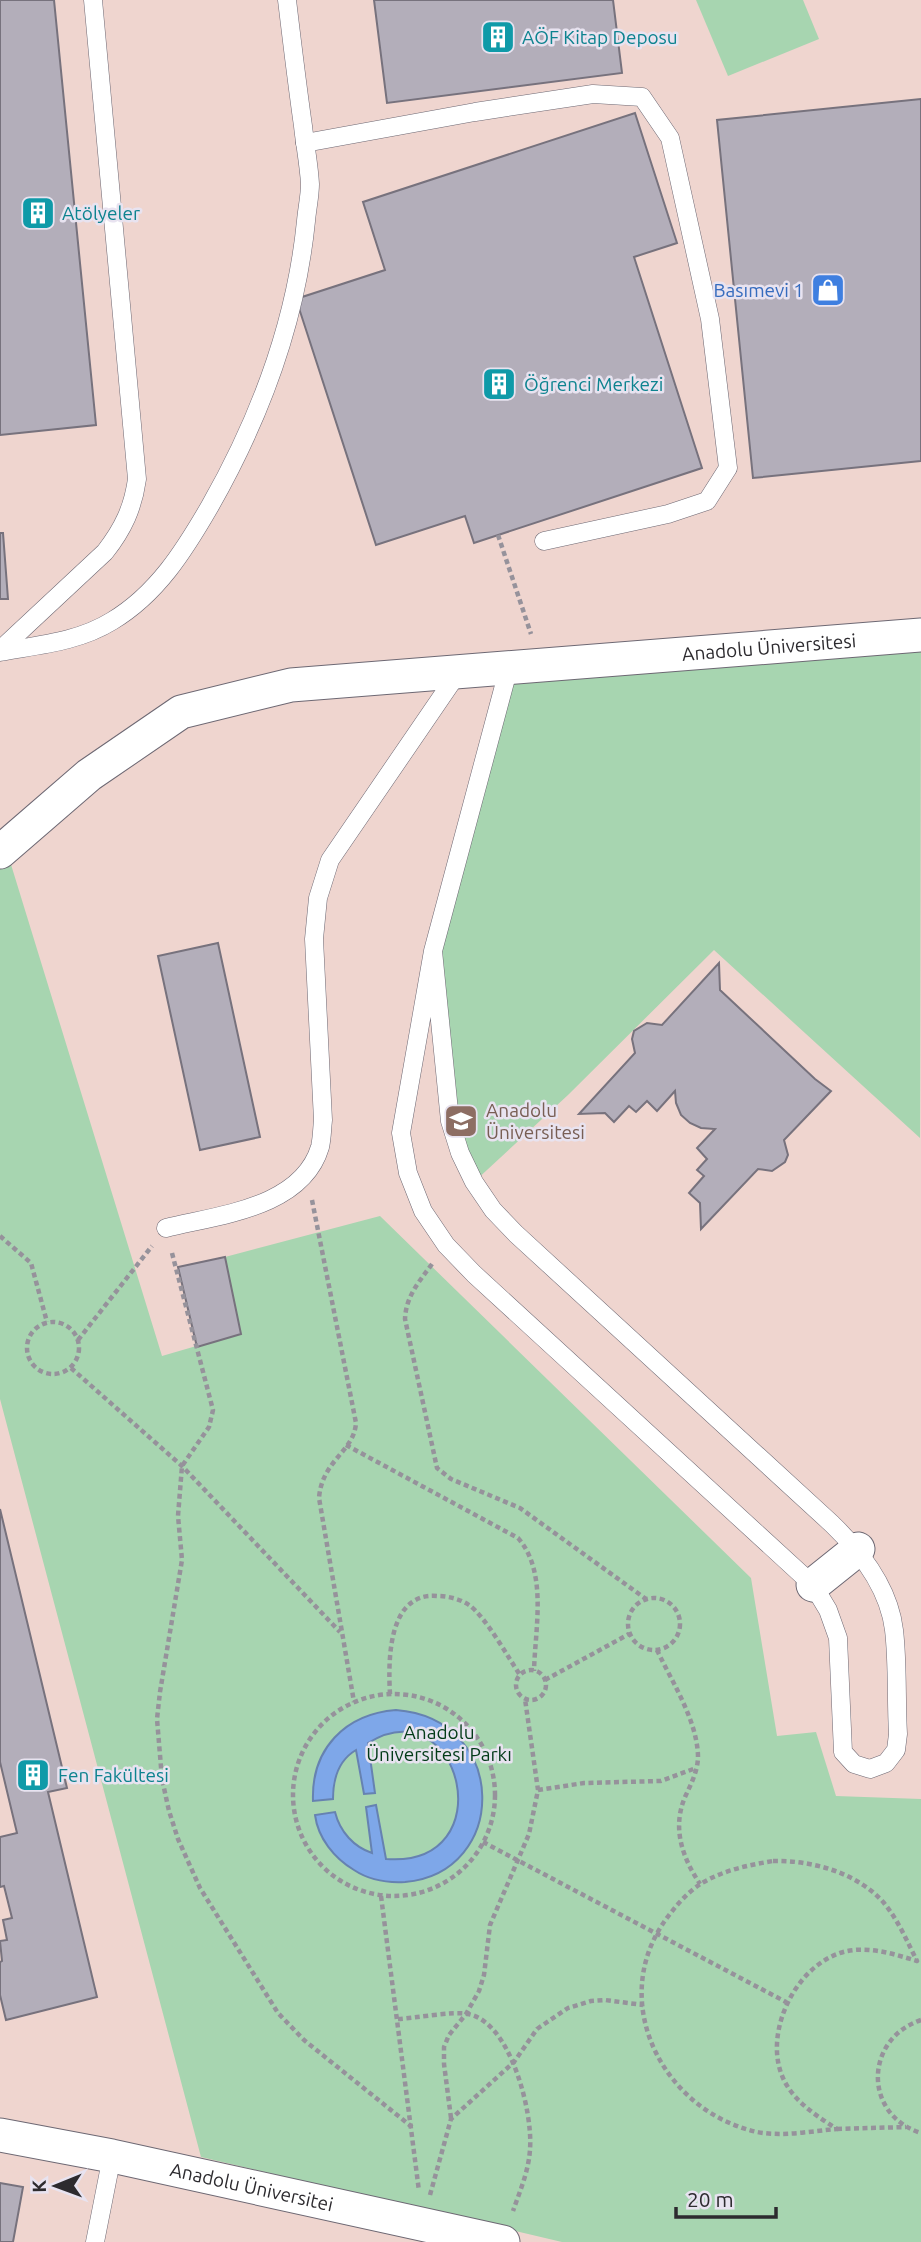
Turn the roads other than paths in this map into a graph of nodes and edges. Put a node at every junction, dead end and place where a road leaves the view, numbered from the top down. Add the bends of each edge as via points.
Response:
1 (93, 0) edge
2 (287, 0) edge
3 (305, 143) junction
4 (544, 541) dead end
5 (921, 635) edge
6 (0, 651) edge
7 (525, 665) junction
8 (460, 670) junction
9 (0, 852) edge
10 (433, 951) junction
11 (166, 1228) road end
12 (858, 1549) junction
13 (813, 1585) junction
14 (0, 2135) edge
15 (112, 2156) junction
16 (507, 2230) edge
17 (428, 2232) edge
18 (94, 2242) edge

1 - 6 lane via 136,458 135,499 128,519 105,552
2 - 3 lane
3 - 4 lane via 593,94 642,97 670,138 710,319 728,468 708,501
3 - 6 lane via 310,185 305,237 283,339 247,436 185,548 165,576 113,621 82,637
5 - 7 street, Anadolu Üniversitesi
7 - 8 street, Anadolu Üniversitesi
7 - 10 lane
8 - 9 street, Anadolu Üniversitesi via 291,685 181,712 89,775
8 - 11 lane via 330,859 318,898 314,939 323,1120 319,1148 307,1173 286,1192 261,1204
10 - 12 lane via 450,1121 460,1153 493,1210
10 - 13 lane via 401,1133 408,1173 423,1211 446,1245 474,1273
12 - 13 street
12 - 13 lane via 880,1586 894,1628 896,1751 886,1763 870,1769 854,1764 843,1752 838,1637
14 - 15 street, Anadolu Üniversitei
15 - 17 street, Anadolu Üniversitei
15 - 18 lane
16 - 17 street, Anadolu Üniversitei

